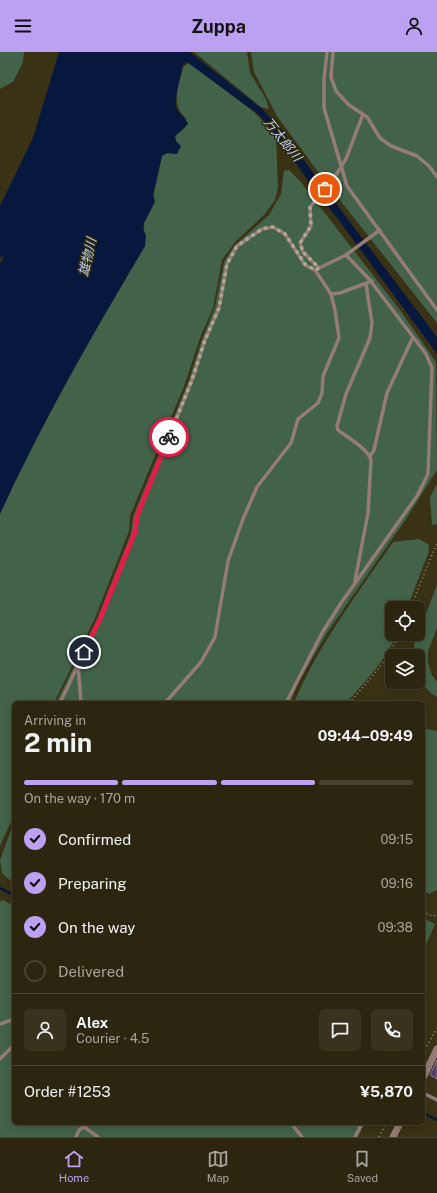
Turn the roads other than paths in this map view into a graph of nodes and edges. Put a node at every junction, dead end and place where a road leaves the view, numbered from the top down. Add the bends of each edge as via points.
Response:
1 (328, 52) edge
2 (333, 52) edge
3 (363, 114) junction
4 (341, 168) junction
5 (437, 177) edge
6 (380, 230) junction
7 (347, 255) junction
8 (317, 269) junction
9 (372, 282) junction
10 (366, 284) junction
11 (330, 294) junction
12 (437, 310) edge
13 (413, 337) junction
14 (370, 456) junction
15 (355, 583) junction
16 (78, 664) junction
17 (61, 701) edge
18 (81, 701) edge
19 (168, 701) edge
20 (287, 701) edge
21 (12, 1021) edge
22 (0, 1024) edge
23 (12, 1047) edge
24 (437, 1049) edge
25 (0, 1059) edge
26 (425, 1074) edge
27 (425, 1094) edge
28 (437, 1100) edge
29 (293, 1125) edge
30 (361, 1125) edge
31 (399, 1125) edge
32 (76, 1137) edge
33 (98, 1137) edge
34 (302, 1137) edge
35 (355, 1137) edge
36 (393, 1137) edge

1 - 4 lane via 324,79 324,108
2 - 3 lane via 332,77 336,91 349,105
3 - 4 lane
3 - 5 lane via 380,138 390,146 417,156
4 - 6 lane via 347,186
4 - 8 lane via 310,207 311,226 300,243 303,252
6 - 7 lane
6 - 12 lane
7 - 8 lane
7 - 9 lane
8 - 11 lane
8 - 16 lane via 305,264 285,234 273,227 262,229 237,246 227,264 219,308 137,516 135,532 101,617
9 - 10 lane
9 - 13 lane
10 - 11 lane
10 - 14 lane via 372,323 370,338 346,394 337,426 338,430
11 - 19 lane via 339,338 323,376 322,393 318,403 298,419 291,443 257,486 228,561 215,637 202,662
13 - 14 lane via 388,393 374,450
13 - 15 lane via 426,354 432,368 428,474 416,496
14 - 15 lane via 368,513
15 - 20 lane via 322,633
16 - 17 lane
16 - 18 lane
21 - 22 lane
23 - 25 lane
24 - 26 street
27 - 28 lane
29 - 34 lane
30 - 35 lane
31 - 36 street
32 - 33 lane via 79,1130 84,1127

